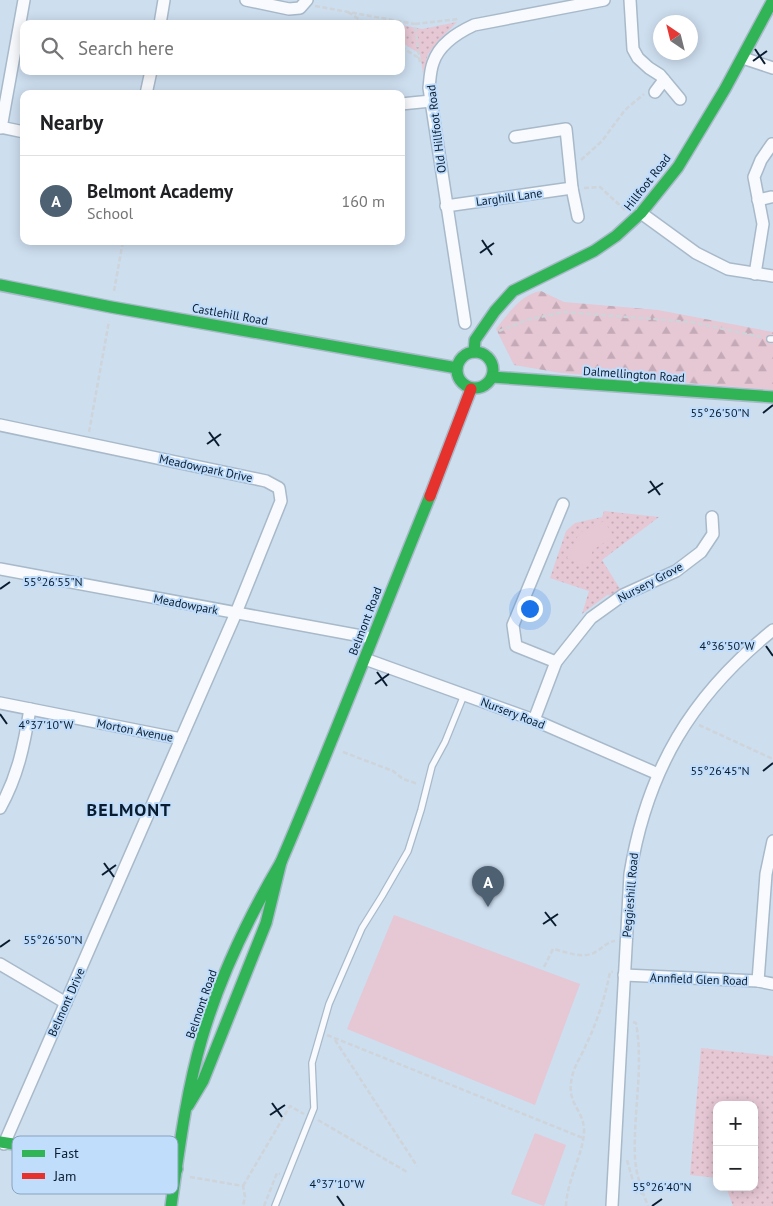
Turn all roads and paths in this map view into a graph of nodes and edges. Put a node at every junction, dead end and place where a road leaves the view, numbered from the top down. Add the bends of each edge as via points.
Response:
1 (24, 0) edge
2 (164, 0) edge
3 (246, 0) edge
4 (604, 0) edge
5 (630, 0) edge
6 (772, 0) edge
7 (305, 2) edge
8 (346, 11) junction
9 (20, 20) edge
10 (161, 20) edge
11 (360, 20) edge
12 (394, 20) edge
13 (20, 21) edge
14 (405, 22) edge
15 (415, 24) junction
16 (474, 25) junction
17 (405, 49) edge
18 (419, 58) junction
19 (743, 58) junction
20 (420, 66) dead end
21 (773, 68) edge
22 (150, 75) edge
23 (664, 80) junction
24 (147, 90) edge
25 (655, 92) joint
26 (680, 99) dead end
27 (431, 101) junction
28 (405, 104) edge
29 (0, 127) edge
30 (20, 131) edge
31 (515, 137) dead end
32 (772, 144) edge
33 (570, 164) junction
34 (572, 188) junction
35 (771, 197) dead end
36 (758, 200) junction
37 (446, 206) junction
38 (638, 216) junction
39 (578, 217) dead end
40 (122, 245) edge
41 (755, 274) junction
42 (773, 276) edge
43 (0, 285) edge
44 (111, 307) junction
45 (465, 323) dead end
46 (493, 333) dead end
47 (772, 339) edge
48 (474, 352) junction
49 (456, 368) junction
50 (492, 377) junction
51 (471, 389) junction
52 (773, 397) edge
53 (0, 425) edge
54 (87, 444) junction
55 (563, 504) dead end
56 (712, 517) dead end
57 (0, 569) edge
58 (236, 613) junction
59 (773, 630) edge
60 (372, 638) junction
61 (365, 659) junction
62 (556, 662) junction
63 (464, 695) junction
64 (0, 703) edge
65 (30, 709) junction
66 (534, 720) junction
67 (688, 720) junction
68 (181, 739) junction
69 (330, 747) junction
70 (773, 758) edge
71 (658, 774) junction
72 (427, 787) junction
73 (0, 808) edge
74 (773, 841) edge
75 (281, 862) junction
76 (626, 942) junction
77 (0, 964) edge
78 (544, 967) dead end
79 (624, 974) junction
80 (758, 981) junction
81 (773, 984) edge
82 (66, 1003) junction
83 (622, 1018) junction
84 (320, 1033) junction
85 (334, 1038) junction
86 (188, 1106) junction
87 (310, 1117) junction
88 (584, 1138) junction
89 (2, 1143) edge
90 (614, 1158) junction
91 (178, 1166) edge
92 (417, 1166) dead end
93 (178, 1172) edge
94 (407, 1172) dead end
95 (243, 1186) junction
96 (643, 1194) junction
97 (243, 1206) edge
98 (275, 1206) edge
99 (566, 1206) edge
100 (612, 1206) edge
101 (648, 1206) edge

1 - 9 street
2 - 10 street
3 - 7 street via 289,9 300,8
4 - 16 street, Old Hillfoot Road
5 - 23 street via 633,50
6 - 19 street, Hillfoot Road
7 - 8 path
8 - 11 path
8 - 12 path
13 - 29 street
14 - 15 path
15 - 16 path via 464,18
15 - 18 path
16 - 27 street, Old Hillfoot Road via 444,44 433,63 429,88
17 - 18 path
18 - 20 path
19 - 21 street
19 - 38 street, Hillfoot Road via 678,167
22 - 24 street
23 - 25 street
23 - 26 street
25 - 33 path via 648,91 625,110 592,152
27 - 28 street
27 - 37 street, Old Hillfoot Road
29 - 30 street
31 - 33 street via 566,129
32 - 36 street via 754,177
33 - 34 street
34 - 37 street, Larghill Lane
34 - 38 path via 600,188
34 - 39 street
35 - 36 street
36 - 41 street via 763,224
37 - 45 street, Old Hillfoot Road
38 - 41 street via 728,269
38 - 48 street, Hillfoot Road via 594,251 513,291 475,340
40 - 44 path
41 - 42 street
43 - 44 street, Castlehill Road
44 - 49 street, Castlehill Road
44 - 54 path
46 - 47 path via 530,319 565,312 691,322
48 - 49 street via 464,355
48 - 50 street via 490,360
49 - 51 street via 460,381
50 - 51 street via 486,385
50 - 52 street, Dalmellington Road
51 - 60 street, Belmont Road
53 - 54 street, Meadowpark Drive
54 - 58 street, Meadowpark Drive via 266,480 279,488 281,502
55 - 62 street via 513,625 516,646
56 - 62 street, Nursery Grove via 713,534 701,552 676,572 623,595 591,618
57 - 58 street, Meadowpark
58 - 60 street, Meadowpark
58 - 68 street, Belmont Drive
59 - 67 street, Peggieshill Road via 721,677
60 - 61 street, Belmont Road
61 - 63 street, Nursery Road
61 - 69 street, Belmont Road
62 - 66 street, Nursery Grove
63 - 66 street, Nursery Road
63 - 72 lane via 432,766
64 - 65 street, Morton Avenue
65 - 68 street, Morton Avenue
65 - 73 street via 21,758
66 - 71 street, Nursery Road
67 - 70 path
67 - 71 street, Peggieshill Road
68 - 82 street, Belmont Drive
69 - 72 path
69 - 75 street, Belmont Road
71 - 76 street, Peggieshill Road via 634,848
72 - 84 lane via 408,851 362,928
74 - 80 street via 766,874
75 - 86 street, Belmont Road via 266,924 203,1081
75 - 86 street, Belmont Road via 259,899 218,990 196,1065
76 - 78 path via 613,940 588,955 552,949
76 - 79 street, Peggieshill Road
77 - 82 street
79 - 80 street, Annfield Glen Road
79 - 83 street, Peggieshill Road
79 - 88 path via 610,972 601,1008 572,1075 570,1091 584,1125
80 - 81 street, Annfield Glen Road
82 - 89 street, Belmont Drive
83 - 90 street, Peggieshill Road
83 - 96 path via 636,1022 640,1044 635,1158
84 - 85 path
84 - 87 lane via 312,1063 314,1108
85 - 88 path
85 - 92 path
86 - 91 street, Belmont Road
87 - 94 path via 324,1122
87 - 95 path via 290,1106
87 - 98 lane
88 - 99 path via 566,1195
90 - 96 path via 626,1158 636,1192
90 - 100 street, Peggieshill Road
93 - 95 path
95 - 97 path
96 - 101 path

